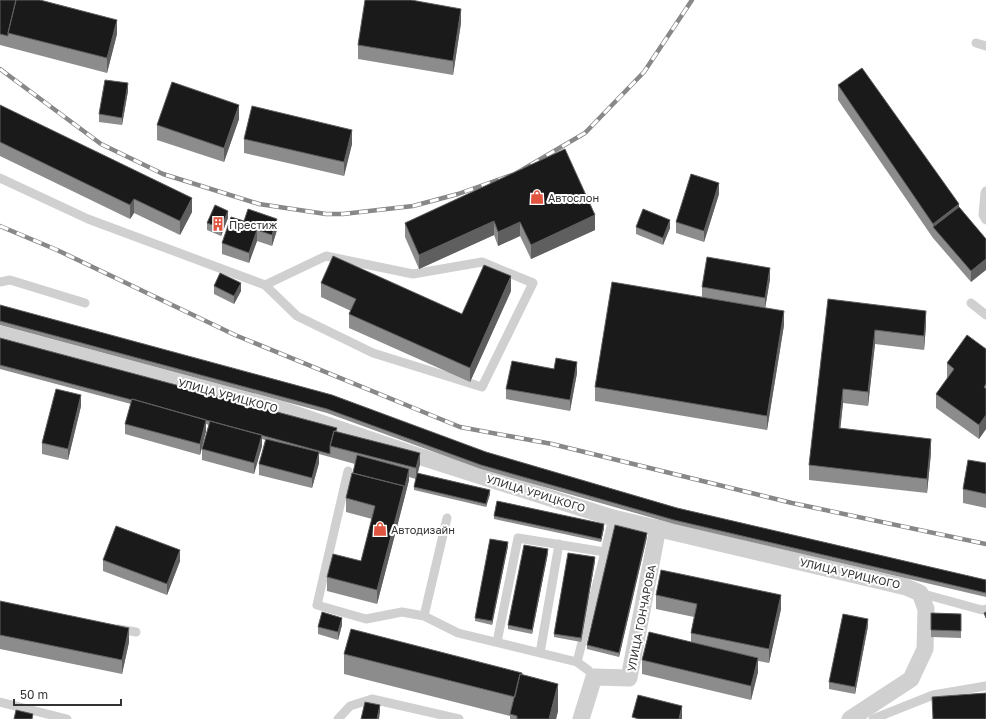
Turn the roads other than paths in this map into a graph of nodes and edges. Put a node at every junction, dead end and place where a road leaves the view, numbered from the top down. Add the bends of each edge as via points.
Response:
1 (976, 43) dead end
2 (986, 46) edge
3 (0, 178) edge
4 (986, 191) edge
5 (986, 220) edge
6 (0, 282) edge
7 (265, 285) junction
8 (85, 303) dead end
9 (971, 303) dead end
10 (986, 315) edge
11 (0, 334) edge
12 (348, 471) dead end
13 (447, 518) dead end
14 (613, 518) junction
15 (658, 528) junction
16 (559, 544) junction
17 (605, 552) junction
18 (920, 594) junction
19 (986, 608) edge
20 (424, 616) junction
21 (106, 627) edge
22 (136, 632) dead end
23 (497, 642) junction
24 (540, 653) junction
25 (577, 662) junction
26 (594, 677) junction
27 (986, 686) edge
28 (0, 702) edge
29 (67, 719) edge
30 (338, 719) edge
31 (459, 719) edge
32 (581, 719) edge
33 (850, 719) edge
34 (873, 719) edge

1 - 2 lane
3 - 7 lane via 88,219
4 - 5 lane via 983,215
6 - 8 lane via 10,280
7 - 7 lane via 326,256 413,274 482,262 533,283 482,387 373,353 297,316
9 - 10 lane
11 - 14 street, УЛИЦА УРИЦКОГО via 283,410 415,456
12 - 20 lane via 317,605 366,619 402,612
13 - 20 lane
14 - 15 street, УЛИЦА УРИЦКОГО
14 - 17 lane
15 - 18 street, УЛИЦА УРИЦКОГО via 906,587
15 - 26 street, УЛИЦА ГОНЧАРОВА via 629,678
16 - 17 lane
16 - 23 lane via 518,538
16 - 24 lane
17 - 25 lane
18 - 19 lane via 982,610
18 - 33 street via 926,609 925,648 911,679
20 - 23 lane via 458,633
21 - 22 lane
23 - 24 lane
24 - 25 lane
25 - 26 lane
26 - 32 street
27 - 34 lane via 933,695
28 - 29 lane
30 - 31 lane via 350,706 372,699

